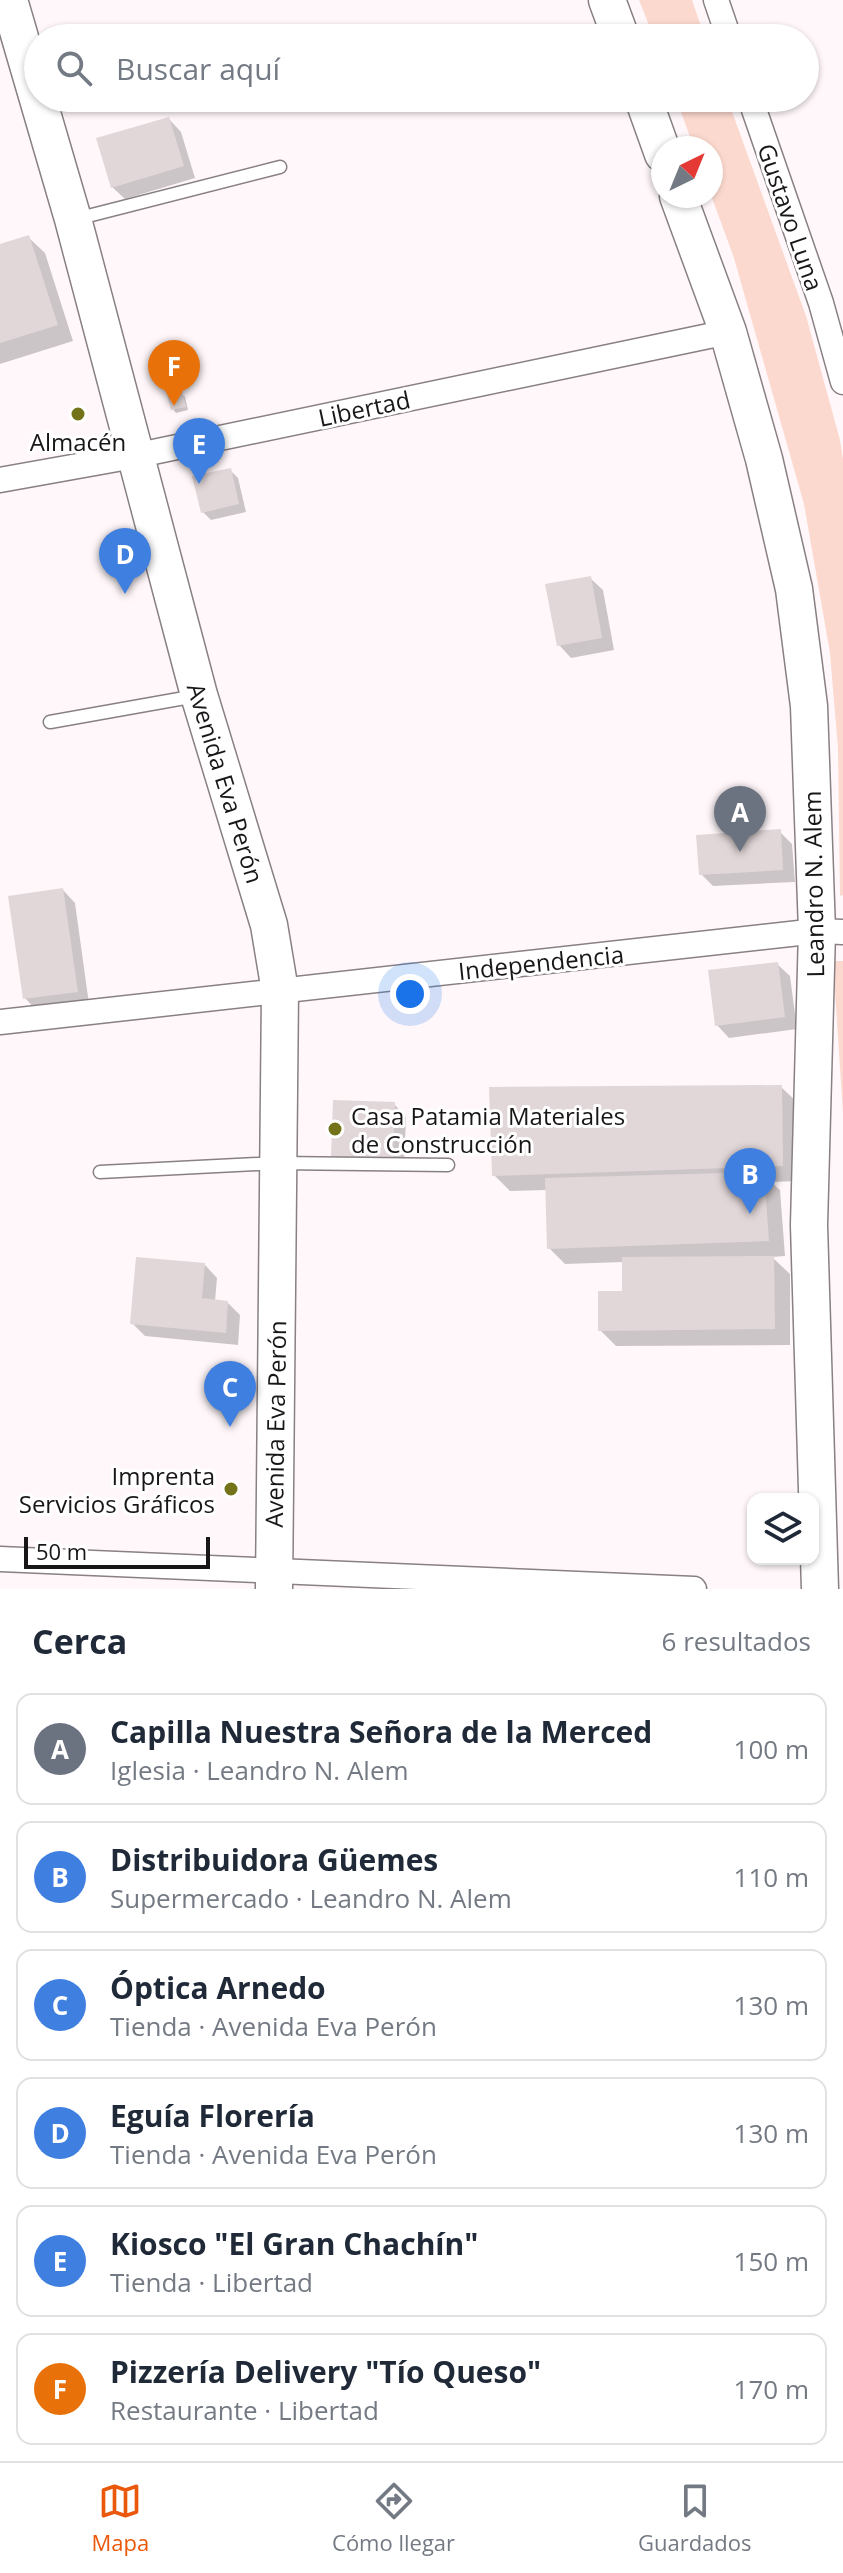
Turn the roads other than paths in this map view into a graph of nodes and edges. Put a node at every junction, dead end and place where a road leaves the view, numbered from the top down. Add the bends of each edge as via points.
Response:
1 (607, 0) edge
2 (716, 0) edge
3 (13, 4) edge
4 (616, 24) edge
5 (724, 24) edge
6 (24, 43) edge
7 (43, 112) edge
8 (648, 112) edge
9 (755, 112) edge
10 (657, 136) edge
11 (280, 167) dead end
12 (682, 208) edge
13 (73, 219) junction
14 (728, 332) junction
15 (843, 382) edge
16 (134, 456) junction
17 (0, 480) edge
18 (199, 695) junction
19 (50, 722) dead end
20 (830, 931) edge
21 (280, 991) junction
22 (0, 1022) edge
23 (278, 1163) junction
24 (448, 1165) dead end
25 (100, 1172) dead end
26 (0, 1559) edge
27 (274, 1580) edge
28 (694, 1589) edge
29 (820, 1589) edge

1 - 4 main road
2 - 5 street
3 - 6 main road, Avenida Eva Perón
7 - 13 main road, Avenida Eva Perón
8 - 10 main road
9 - 15 street, Gustavo Luna
11 - 13 lane
12 - 14 main road, Leandro N. Alem
13 - 16 main road, Avenida Eva Perón
14 - 16 street, Libertad
14 - 20 main road, Leandro N. Alem via 794,589
16 - 17 street, Libertad
16 - 18 main road, Avenida Eva Perón
18 - 19 lane
18 - 21 main road, Avenida Eva Perón via 269,925
20 - 21 street, Independencia
20 - 29 main road, Leandro N. Alem via 809,1225
21 - 22 street, Independencia
21 - 23 main road, Avenida Eva Perón
23 - 24 lane
23 - 25 lane
23 - 27 main road, Avenida Eva Perón
26 - 27 street
27 - 28 street

